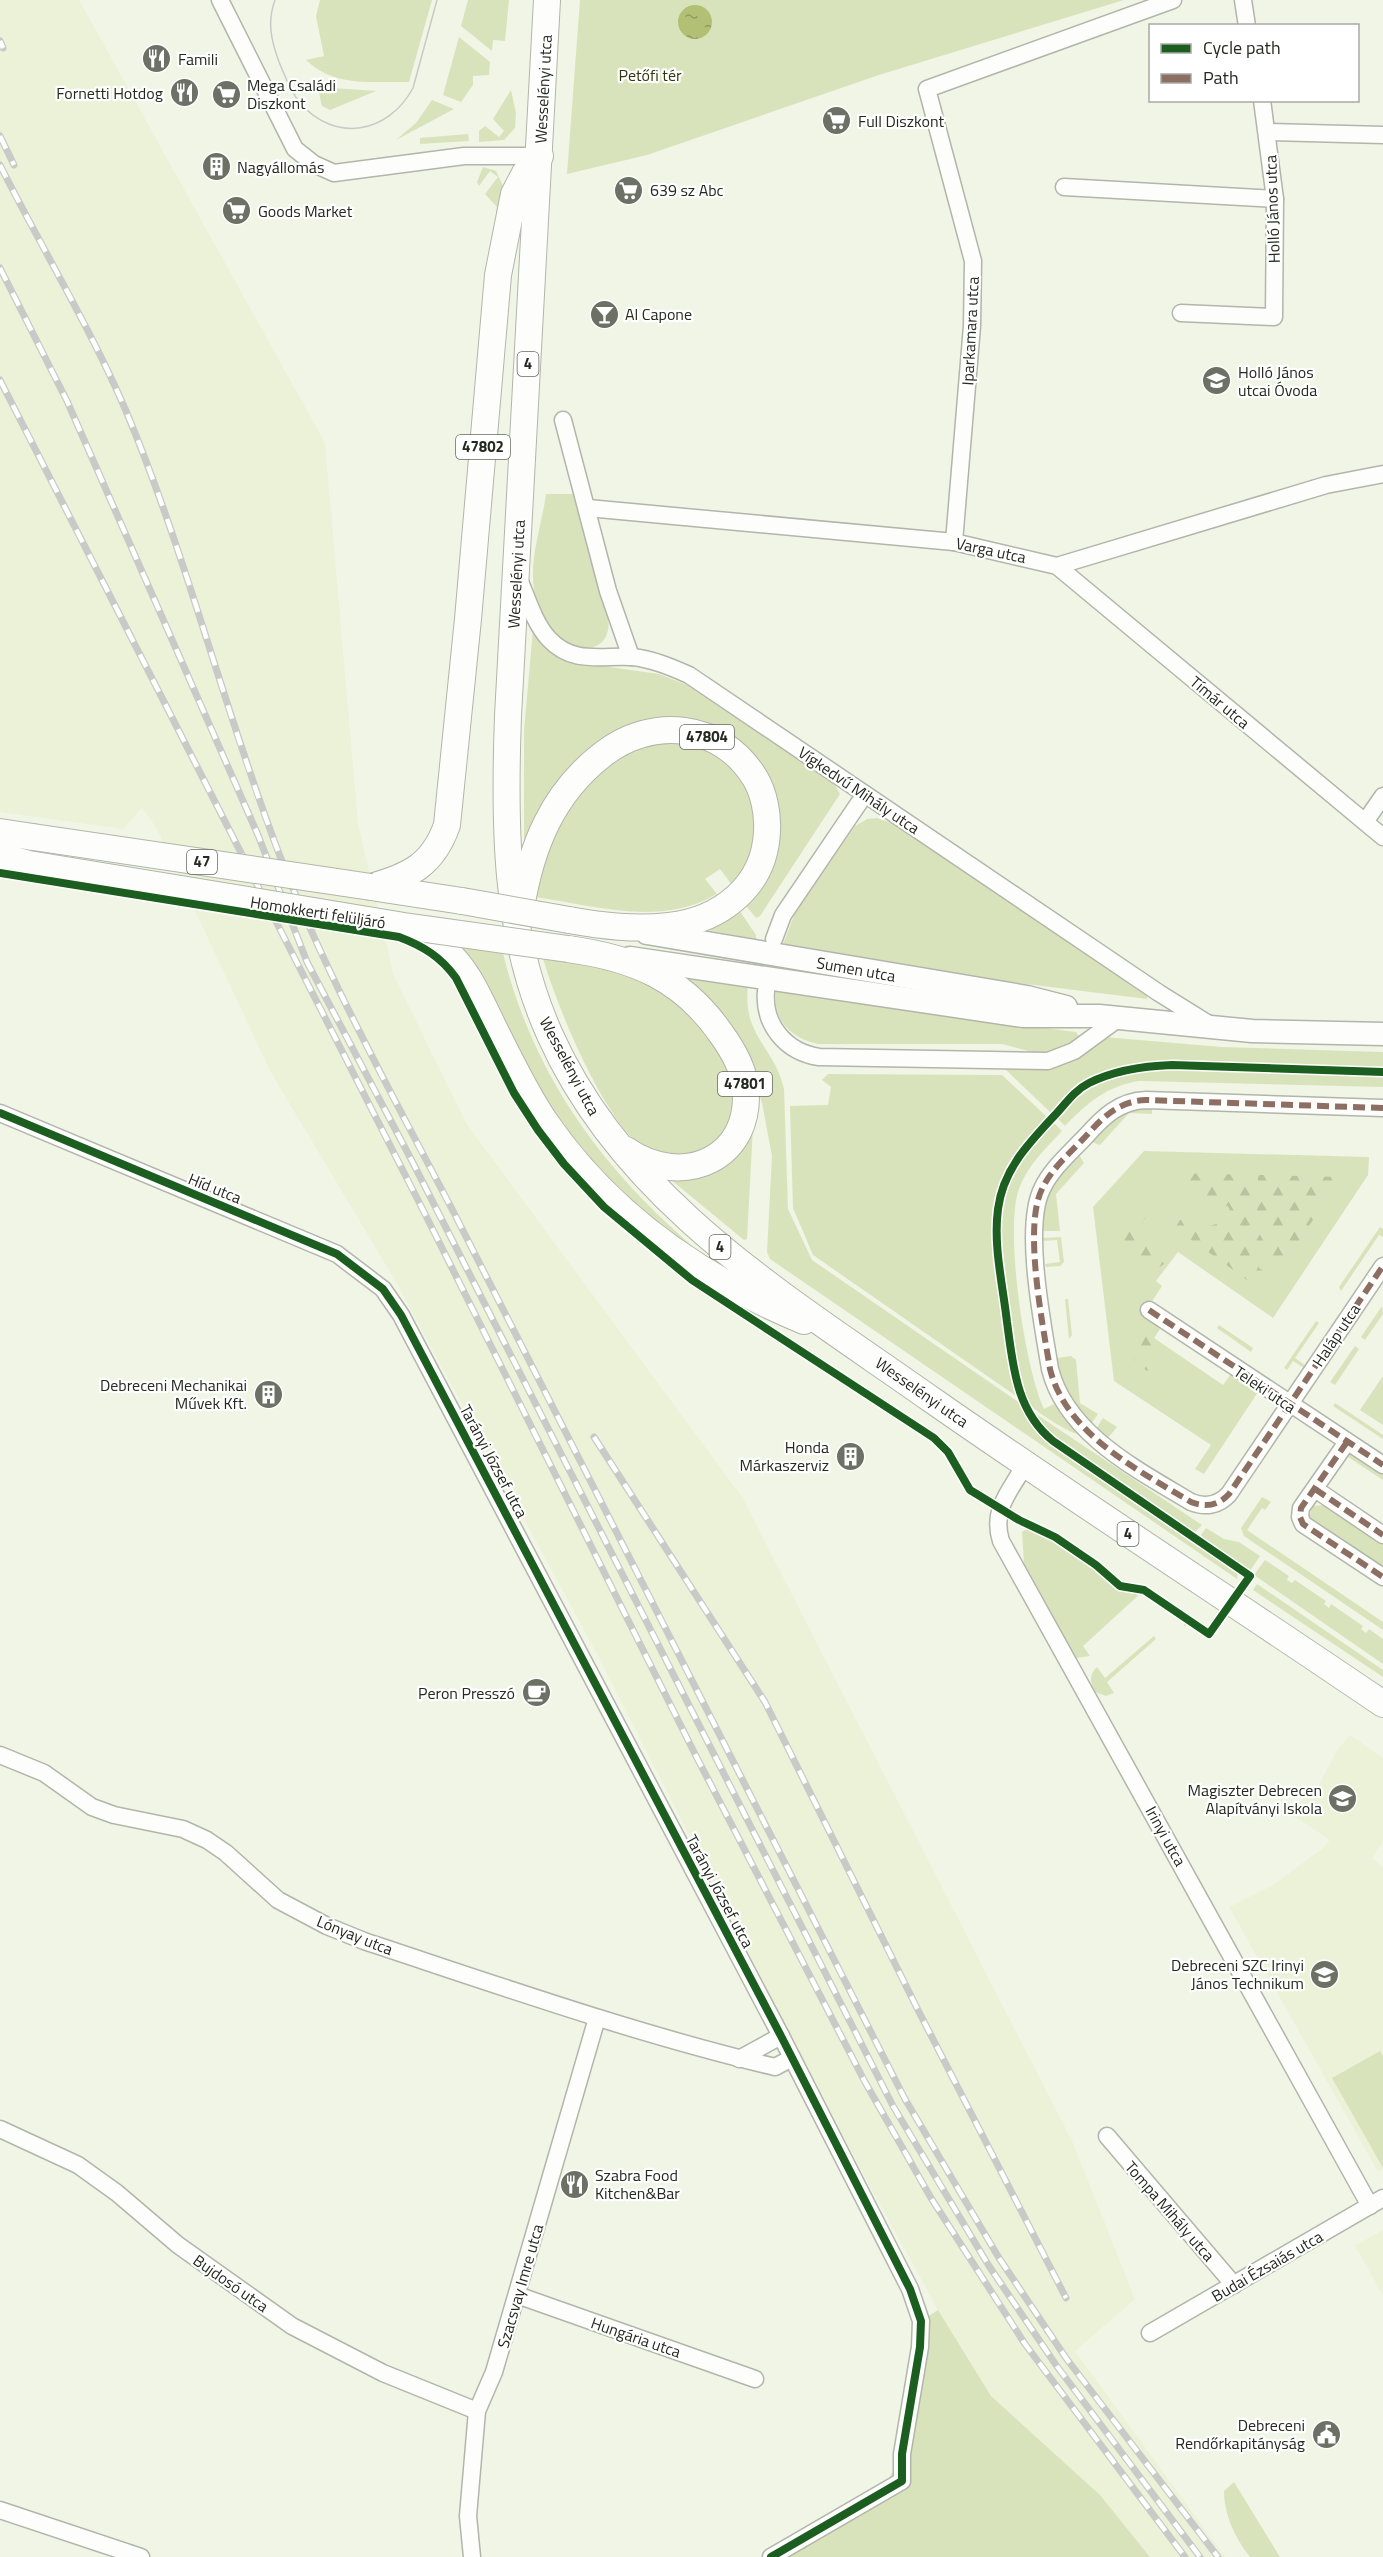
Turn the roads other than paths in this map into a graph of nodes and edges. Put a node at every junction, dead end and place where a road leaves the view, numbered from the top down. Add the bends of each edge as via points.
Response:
1 (220, 0) edge
2 (547, 0) edge
3 (1173, 0) edge
4 (1244, 0) edge
5 (1247, 24) edge
6 (1262, 102) edge
7 (1268, 132) junction
8 (1383, 135) edge
9 (540, 156) junction
10 (1064, 187) dead end
11 (1275, 199) junction
12 (1181, 313) dead end
13 (563, 420) dead end
14 (1383, 474) edge
15 (588, 508) junction
16 (954, 542) junction
17 (1057, 566) junction
18 (516, 573) junction
19 (631, 657) junction
20 (865, 794) junction
21 (1383, 796) edge
22 (1365, 822) junction
23 (0, 832) edge
24 (1383, 837) edge
25 (0, 856) edge
26 (371, 887) junction
27 (404, 926) junction
28 (611, 927) junction
29 (774, 939) dead end
30 (520, 944) junction
31 (608, 954) junction
32 (766, 991) dead end
33 (1109, 1017) junction
34 (1215, 1028) junction
35 (1383, 1034) edge
36 (1383, 1108) edge
37 (0, 1113) edge
38 (612, 1139) junction
39 (1383, 1266) edge
40 (1149, 1310) dead end
41 (401, 1314) joint
42 (844, 1338) junction
43 (1289, 1405) junction
44 (1347, 1442) junction
45 (1025, 1465) junction
46 (1383, 1465) edge
47 (1315, 1489) junction
48 (1383, 1535) edge
49 (1383, 1578) edge
50 (1383, 1704) edge
51 (0, 1755) edge
52 (597, 2018) junction
53 (781, 2036) junction
54 (792, 2058) junction
55 (739, 2059) junction
56 (0, 2128) edge
57 (1107, 2136) dead end
58 (1377, 2202) edge
59 (1234, 2285) junction
60 (517, 2295) junction
61 (1150, 2333) dead end
62 (755, 2379) dead end
63 (477, 2411) junction
64 (0, 2510) edge
65 (141, 2557) edge
66 (472, 2557) edge
67 (771, 2557) edge

1 - 9 street via 295,149 314,164 334,173 464,156
2 - 9 main road, Wesselényi utca / 4
3 - 16 street, Iparkamara utca via 927,89 973,261 972,326
4 - 5 street
6 - 7 street, Holló János utca
7 - 8 street
7 - 11 street, Holló János utca
9 - 18 main road, Wesselényi utca / 4
9 - 26 main road, 47802 via 514,194 498,275 450,810 444,835 433,854 411,873
10 - 11 street
11 - 12 street, Holló János utca via 1274,317
13 - 15 street
14 - 17 street, Varga utca via 1326,485
15 - 16 street, Varga utca
15 - 19 street via 608,591
16 - 17 street, Varga utca
17 - 22 street, Tímár utca
18 - 19 street, Vígkedvű Mihály utca via 536,619 556,645 579,657
18 - 30 main road, Wesselényi utca / 4 via 505,834
19 - 20 street, Vígkedvű Mihály utca via 689,675
20 - 29 street via 783,915
20 - 34 street, Vígkedvű Mihály utca
21 - 22 street
22 - 24 street, Tímár utca
23 - 26 main road, Homokkerti felüljáró / 47, bridge
25 - 27 main road, Homokkerti felüljáró / 47, bridge via 28,864
26 - 28 main road, Homokkerti felüljáró / 47, bridge
27 - 31 main road, Homokkerti felüljáró / 47, bridge
27 - 42 main road via 439,945 462,968 535,1106 595,1182 642,1227 699,1269 751,1298
28 - 30 main road, 47804 via 669,926 703,918 737,898 754,877 767,836 762,797 756,779 720,743 692,731 655,729 625,739 582,771 560,798 538,838 525,885
28 - 33 street, Sumen utca via 1027,998
30 - 38 main road, Wesselényi utca / 4 via 550,1035 581,1095
31 - 33 street, Sumen utca via 1023,1016
31 - 38 main road, 47801 via 657,974 697,1004 732,1050 743,1076 745,1094 737,1133 724,1150 706,1163 683,1168 661,1166 638,1157
32 - 33 street via 768,1016 780,1037 796,1050 819,1057 1048,1061 1074,1051
33 - 34 street, Sumen utca
34 - 35 street, Sumen utca
36 - 43 street, Haláp utca via 1130,1102 1104,1116 1049,1177 1038,1196 1034,1246 1050,1369 1062,1401 1088,1433 1191,1502 1209,1506 1229,1494
37 - 41 street, Híd utca via 337,1254 383,1289
38 - 42 main road, Wesselényi utca / 4 via 661,1196 704,1234
39 - 43 street, Haláp utca
40 - 43 street, Teleki utca
41 - 53 street, Tarányi József utca
42 - 45 main road, Wesselényi utca / 4
43 - 44 street, Teleki utca
44 - 46 street, Teleki utca
44 - 47 street
45 - 50 main road, Wesselényi utca / 4
45 - 58 street, Irinyi utca via 997,1513 1001,1541
47 - 48 street
47 - 49 street via 1300,1512 1303,1524
51 - 52 street, Lónyay utca via 44,1773 92,1807 183,1829 207,1840 278,1900 327,1926
52 - 55 street, Lónyay utca
52 - 60 street, Szacsvay Imre utca
53 - 54 street, Tarányi József utca
53 - 55 street
54 - 55 street, Lónyay utca via 775,2067
54 - 67 street, Tarányi József utca via 910,2289 921,2321 920,2348 902,2454 902,2481
56 - 63 street, Bujdosó utca via 78,2165 178,2245 292,2326 383,2373
57 - 59 street, Tompa Mihály utca
58 - 59 street, Budai Ézsaiás utca
59 - 61 street, Budai Ézsaiás utca
60 - 62 street, Hungária utca
60 - 63 street, Szacsvay Imre utca via 494,2372
63 - 66 street, Szacsvay Imre utca via 468,2516
64 - 65 street

